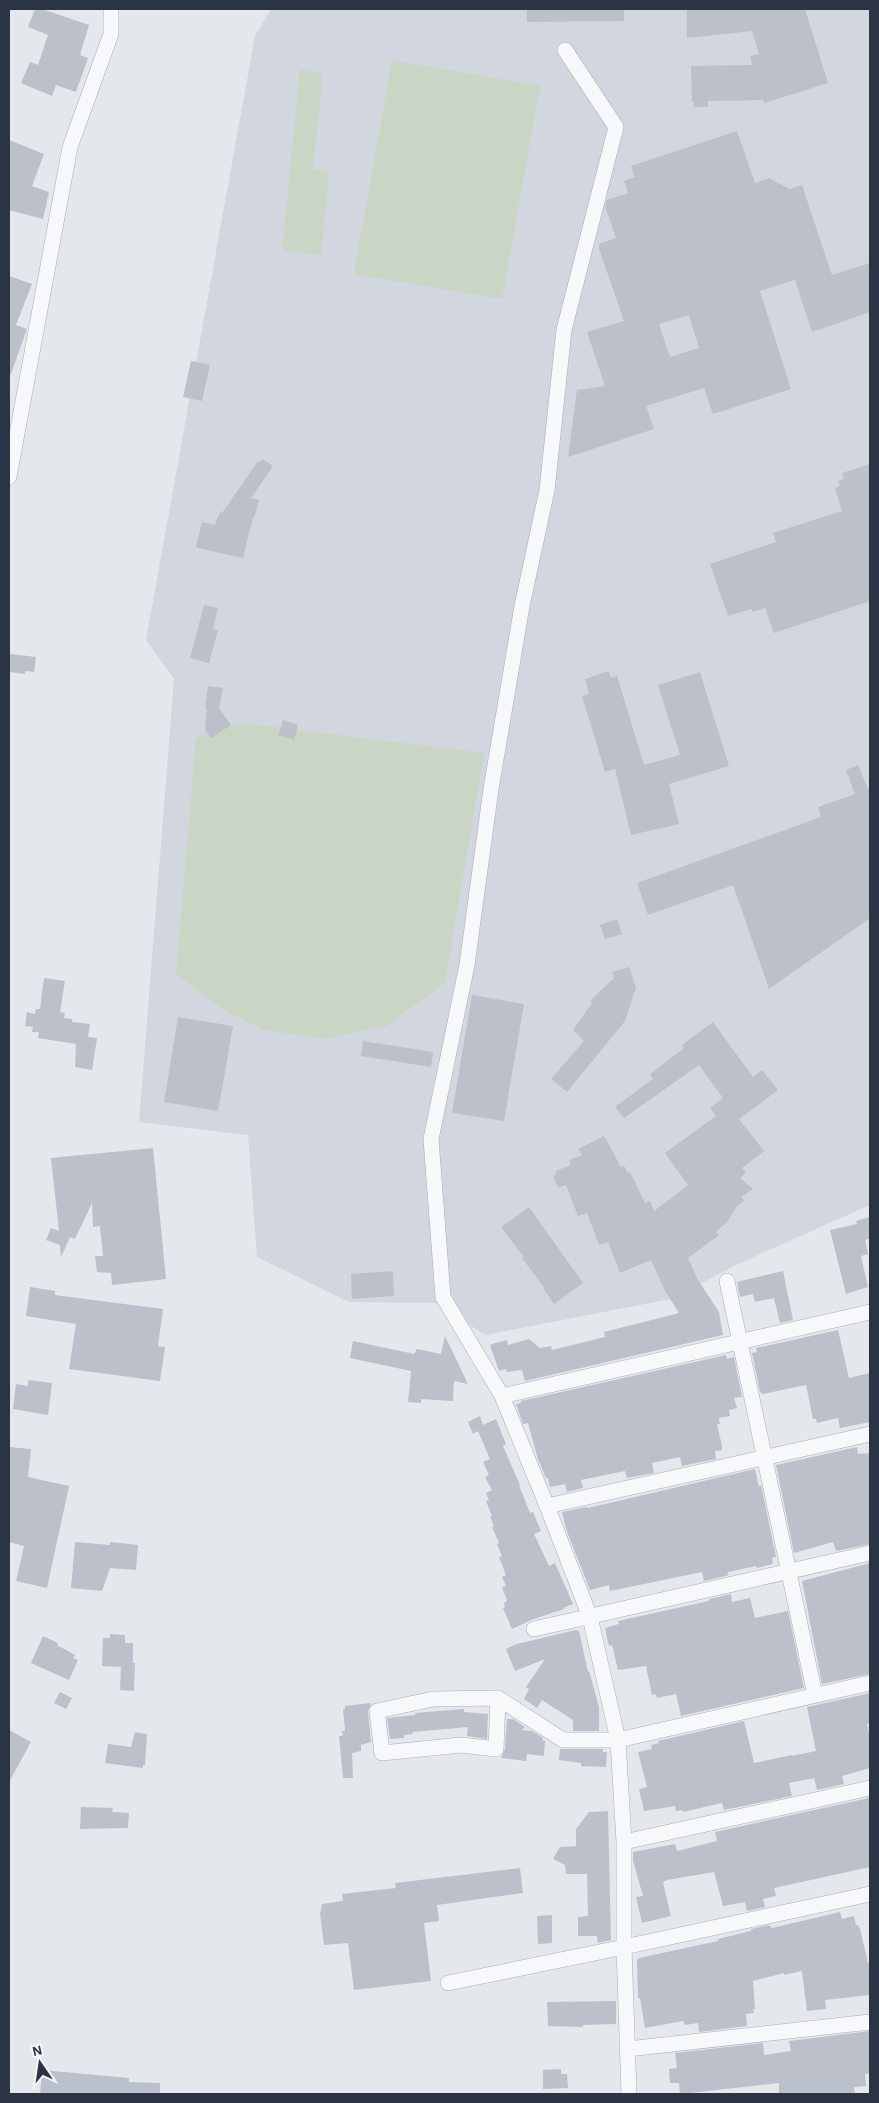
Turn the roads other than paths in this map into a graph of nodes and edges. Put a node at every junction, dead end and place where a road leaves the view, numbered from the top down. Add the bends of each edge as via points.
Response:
1 (110, 9) edge
2 (565, 50) dead end
3 (9, 477) edge
4 (727, 1282) dead end
5 (870, 1312) edge
6 (740, 1342) junction
7 (502, 1396) junction
8 (870, 1434) edge
9 (764, 1457) junction
10 (547, 1506) junction
11 (870, 1553) edge
12 (789, 1571) junction
13 (590, 1617) junction
14 (534, 1629) dead end
15 (870, 1683) edge
16 (815, 1696) junction
17 (498, 1698) junction
18 (618, 1740) junction
19 (870, 1788) edge
20 (624, 1842) junction
21 (870, 1894) edge
22 (624, 1948) junction
23 (448, 1983) dead end
24 (870, 2022) edge
25 (628, 2049) junction
26 (629, 2094) edge

1 - 3 street via 111,34 70,147
2 - 7 street via 616,126 564,330 547,490 522,606 491,789 467,966 431,1139 443,1297
4 - 6 street
5 - 6 street
6 - 7 street
6 - 9 street
7 - 10 street
8 - 9 street
9 - 10 street
9 - 12 street
10 - 13 street
11 - 12 street
12 - 13 street
12 - 16 street
13 - 14 street
13 - 18 street
15 - 16 street
16 - 18 street
17 - 17 street via 496,1750 461,1745 382,1753 377,1711 433,1699
17 - 18 street via 563,1740
18 - 20 street
19 - 20 street
20 - 22 street
21 - 22 street
22 - 23 street
22 - 25 street
24 - 25 street
25 - 26 street

